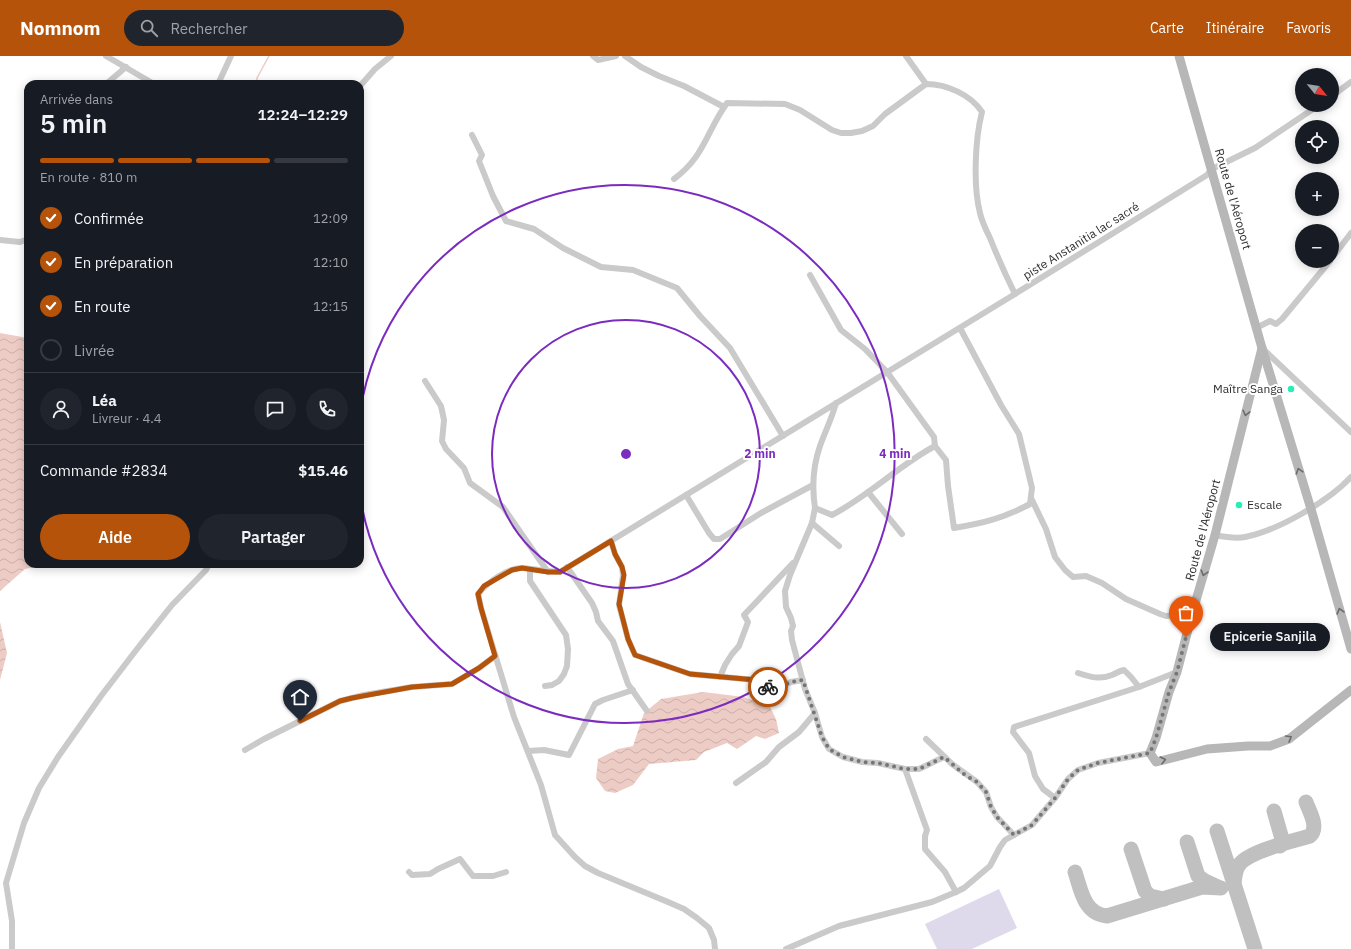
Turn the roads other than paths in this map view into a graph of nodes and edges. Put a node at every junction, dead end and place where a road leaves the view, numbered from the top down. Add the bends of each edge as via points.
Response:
1 (106, 56) edge
2 (118, 56) edge
3 (231, 56) edge
4 (391, 56) edge
5 (593, 56) edge
6 (616, 56) edge
7 (625, 56) edge
8 (906, 56) edge
9 (1179, 56) edge
10 (124, 66) junction
11 (110, 80) edge
12 (147, 80) edge
13 (220, 80) edge
14 (364, 81) edge
15 (1351, 82) edge
16 (926, 84) junction
17 (1339, 91) edge
18 (724, 108) junction
19 (1308, 112) edge
20 (472, 135) dead end
21 (1212, 170) junction
22 (674, 179) dead end
23 (1351, 233) edge
24 (0, 240) edge
25 (24, 240) edge
26 (1339, 249) edge
27 (1324, 268) edge
28 (810, 275) dead end
29 (1015, 294) junction
30 (960, 328) junction
31 (1256, 328) junction
32 (1262, 348) junction
33 (887, 372) junction
34 (425, 381) dead end
35 (836, 403) junction
36 (1351, 432) edge
37 (783, 436) junction
38 (935, 446) junction
39 (1351, 477) edge
40 (813, 485) junction
41 (868, 492) junction
42 (686, 495) junction
43 (1031, 498) junction
44 (814, 508) junction
45 (1311, 509) junction
46 (812, 524) junction
47 (902, 534) dead end
48 (1215, 535) junction
49 (611, 541) junction
50 (839, 546) dead end
51 (797, 559) junction
52 (567, 567) junction
53 (207, 568) edge
54 (530, 569) junction
55 (548, 572) junction
56 (1192, 614) junction
57 (1351, 649) edge
58 (495, 656) junction
59 (1177, 672) junction
60 (1078, 673) dead end
61 (720, 677) junction
62 (803, 680) junction
63 (545, 686) dead end
64 (1139, 687) junction
65 (633, 690) junction
66 (1351, 690) edge
67 (647, 711) dead end
68 (815, 713) junction
69 (926, 739) dead end
70 (245, 750) dead end
71 (528, 751) junction
72 (1150, 753) junction
73 (944, 757) junction
74 (905, 769) junction
75 (736, 784) dead end
76 (1055, 798) junction
77 (1014, 835) junction
78 (409, 872) dead end
79 (506, 872) dead end
80 (956, 892) junction
81 (12, 949) edge
82 (715, 949) edge
83 (786, 949) edge

1 - 10 street
2 - 10 street
3 - 13 street
4 - 14 street
5 - 6 street via 598,60
7 - 18 street via 658,76 684,86
8 - 16 street
9 - 21 main road, Route de l'Aéroport
10 - 11 street
10 - 12 street
15 - 17 street
16 - 18 street via 884,114 873,126 851,133 832,130 786,104 727,103
16 - 29 street via 944,86 957,92 968,98 982,112 977,162 980,212 996,256
18 - 22 street via 691,165
19 - 21 street, piste Anstanitia lac sacré via 1255,148
20 - 37 street via 482,155 479,161 493,196 506,220 534,229 563,248 601,267 633,270 677,288 730,348
21 - 29 street, piste Anstanitia lac sacré
21 - 31 main road, Route de l'Aéroport
23 - 26 street
24 - 25 street
27 - 31 street via 1282,319 1276,324 1270,321
28 - 33 street via 841,330
29 - 30 street, piste Anstanitia lac sacré
30 - 33 street, piste Anstanitia lac sacré
30 - 43 street via 1019,434 1032,488
31 - 32 main road, Route de l'Aéroport
32 - 36 street
45 -> 32 main road, Route de l'Aéroport
32 -> 48 main road, Route de l'Aéroport
33 - 35 street, piste Anstanitia lac sacré
33 - 38 street via 934,437
34 - 55 street via 441,406 444,420 442,441 446,449 464,468 470,483 503,507
35 - 37 street, piste Anstanitia lac sacré
35 - 40 street via 820,447
37 - 42 street, piste Anstanitia lac sacré
38 - 41 street
38 - 43 street via 946,460 954,528 984,523 1013,513 1030,504
39 - 45 street
40 - 42 street via 714,539
40 - 44 street
41 - 44 street via 832,515
41 - 47 street
42 - 49 street, piste Anstanitia lac sacré
43 - 56 street via 1046,529 1055,557 1073,577 1086,576 1126,599 1166,616
44 - 46 street
45 - 48 street via 1246,537
57 -> 45 main road, Route de l'Aéroport
46 - 50 street
46 - 51 street
48 -> 56 main road, Route de l'Aéroport
49 - 52 street, piste Anstanitia lac sacré
49 - 61 street via 624,575 619,604 635,655 690,674
51 - 61 street via 744,615 748,622 746,631 740,646 725,664
51 - 62 street via 786,591 786,607 793,626 792,640
52 - 55 street, piste Anstanitia lac sacré via 560,572
52 - 65 street via 594,608 598,621 613,641 628,684
53 - 81 street via 172,605 132,655 58,757 39,788 24,823 6,883 12,921
54 - 55 street
54 - 58 street via 512,570 484,586 478,594
54 - 63 street via 530,581 566,635 568,649 564,674 559,681
56 - 59 main road, Route de l'Aéroport
58 - 70 street via 452,684 412,687 340,701
58 - 71 street via 514,717
59 - 64 street
59 - 72 main road, Route de l'Aéroport
60 - 64 street via 1103,678 1124,670
61 - 62 street via 756,680 772,690
62 - 68 street
64 - 76 street via 1014,727 1013,732 1029,753 1030,762 1043,789
65 - 67 street
65 - 71 street via 595,704 569,755 544,750
72 -> 66 main road via 1156,762 1207,749 1270,746 1289,740
68 - 74 street via 822,737 829,749 843,757
68 - 75 street via 799,732 779,747 766,762
69 - 73 street
71 - 82 street via 555,835 575,857 598,873 684,910 709,928
72 - 76 street via 1098,763 1078,770 1068,779
73 - 74 street via 919,769
73 - 77 street via 986,792 997,817
74 - 80 street via 926,830 925,849 945,872
76 - 77 street via 1032,825
77 - 80 street via 1005,840 994,860 984,871
78 - 79 street via 412,875 430,874 460,859 473,876 493,876
80 - 83 street via 932,902 839,926

